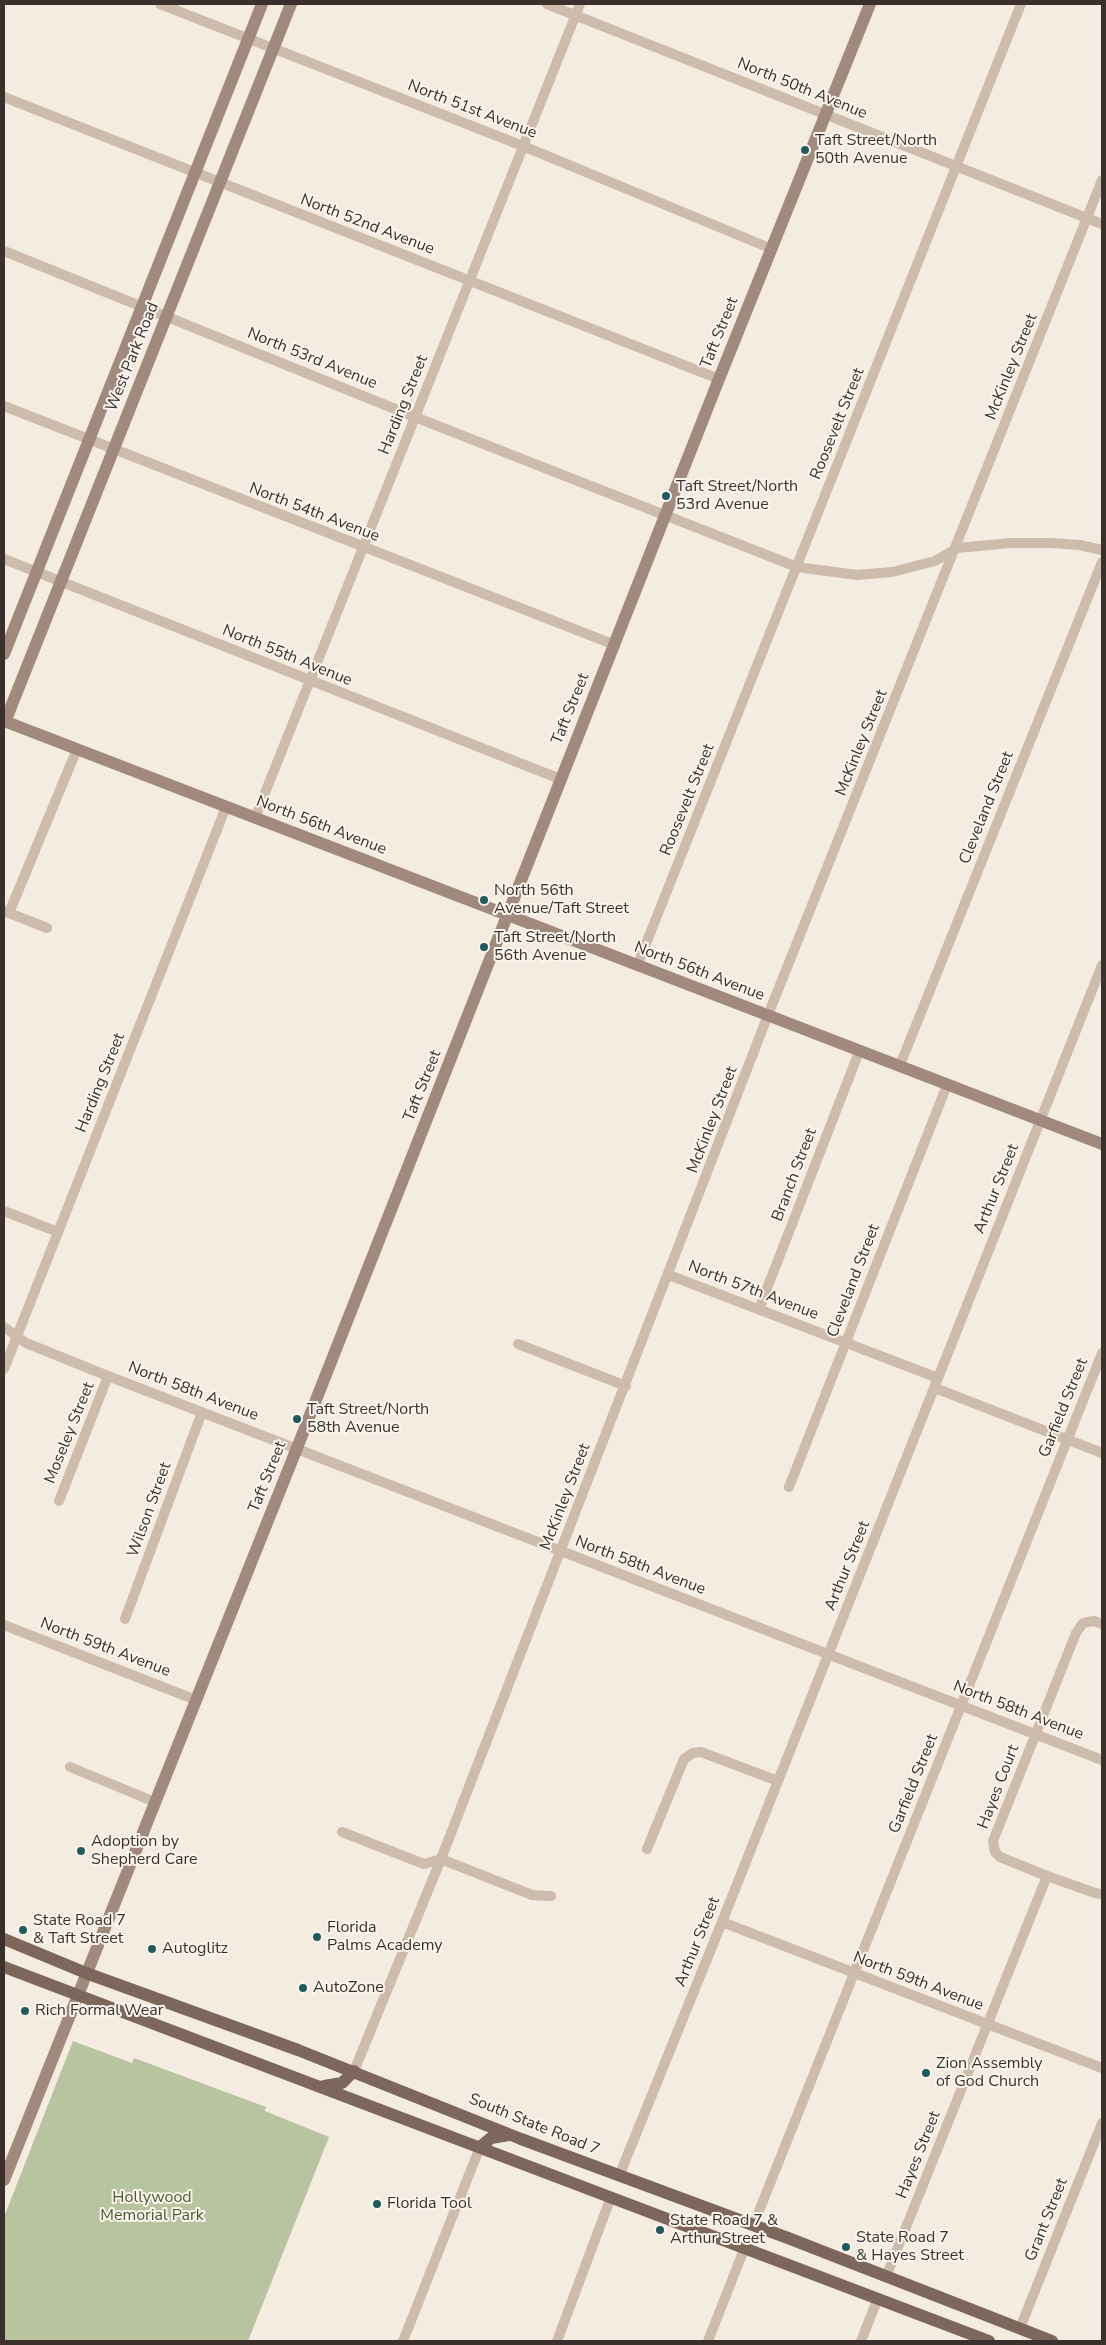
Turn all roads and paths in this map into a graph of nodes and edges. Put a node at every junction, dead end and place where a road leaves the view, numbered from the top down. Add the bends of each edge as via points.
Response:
1 (160, 4) edge
2 (262, 4) edge
3 (291, 4) edge
4 (547, 4) edge
5 (580, 4) edge
6 (870, 4) edge
7 (1021, 4) edge
8 (576, 15) junction
9 (248, 39) junction
10 (274, 49) junction
11 (4, 97) edge
12 (825, 115) junction
13 (523, 146) junction
14 (957, 167) junction
15 (195, 174) junction
16 (1102, 180) edge
17 (220, 183) junction
18 (1087, 218) junction
19 (1102, 224) edge
20 (772, 249) junction
21 (4, 251) edge
22 (469, 281) junction
23 (143, 306) junction
24 (167, 316) junction
25 (719, 379) junction
26 (4, 406) edge
27 (415, 417) junction
28 (89, 440) junction
29 (113, 450) junction
30 (666, 515) junction
31 (363, 548) junction
32 (956, 548) junction
33 (1102, 550) edge
34 (4, 559) edge
35 (1102, 562) edge
36 (797, 567) junction
37 (37, 572) junction
38 (61, 582) junction
39 (615, 645) junction
40 (4, 654) edge
41 (309, 682) junction
42 (5, 722) edge
43 (77, 749) junction
44 (560, 779) junction
45 (226, 807) junction
46 (255, 818) junction
47 (7, 912) edge
48 (508, 914) junction
49 (47, 928) dead end
50 (1102, 965) edge
51 (637, 966) junction
52 (768, 1015) junction
53 (860, 1052) junction
54 (900, 1065) junction
55 (947, 1085) junction
56 (1040, 1120) junction
57 (1102, 1144) edge
58 (4, 1211) edge
59 (58, 1232) junction
60 (669, 1275) junction
61 (759, 1309) junction
62 (4, 1327) edge
63 (17, 1336) junction
64 (846, 1343) junction
65 (518, 1344) dead end
66 (1102, 1353) edge
67 (4, 1369) edge
68 (108, 1376) junction
69 (936, 1383) junction
70 (626, 1386) junction
71 (202, 1412) junction
72 (1068, 1440) junction
73 (297, 1448) junction
74 (1102, 1453) edge
75 (789, 1487) dead end
76 (59, 1501) dead end
77 (561, 1551) junction
78 (125, 1619) dead end
79 (1102, 1624) edge
80 (4, 1625) edge
81 (828, 1654) junction
82 (196, 1700) junction
83 (961, 1706) junction
84 (1036, 1733) junction
85 (1102, 1760) edge
86 (70, 1767) dead end
87 (778, 1781) junction
88 (155, 1802) junction
89 (342, 1832) dead end
90 (647, 1849) dead end
91 (441, 1860) junction
92 (1047, 1876) junction
93 (1102, 1894) edge
94 (551, 1896) dead end
95 (722, 1922) junction
96 (4, 1940) edge
97 (4, 1967) edge
98 (86, 1973) junction
99 (854, 1973) junction
100 (77, 1996) junction
101 (988, 2025) junction
102 (1102, 2068) edge
103 (354, 2071) junction
104 (321, 2086) junction
105 (1102, 2123) edge
106 (512, 2135) junction
107 (480, 2147) junction
108 (619, 2176) junction
109 (4, 2180) edge
110 (611, 2197) junction
111 (753, 2226) junction
112 (745, 2247) junction
113 (886, 2277) junction
114 (908, 2285) junction
115 (853, 2288) junction
116 (878, 2298) junction
117 (1020, 2328) junction
118 (403, 2341) edge
119 (557, 2341) edge
120 (708, 2341) edge
121 (861, 2341) edge
122 (989, 2341) edge
123 (1052, 2341) edge

1 - 9 street, North 51st Avenue
2 - 9 street, West Park Road
3 - 10 street, West Park Road
4 - 8 street, North 50th Avenue
5 - 8 street, Harding Street
6 - 12 street, Taft Street
7 - 14 street, Roosevelt Street
8 - 12 street, North 50th Avenue
8 - 13 street, Harding Street
9 - 10 street, North 51st Avenue
9 - 15 street, West Park Road
10 - 13 street, North 51st Avenue
10 - 17 street, West Park Road
11 - 15 street, North 52nd Avenue
12 - 14 street, North 50th Avenue
12 - 20 street, Taft Street
13 - 20 street, North 51st Avenue
13 - 22 street, Harding Street
14 - 18 street, North 50th Avenue
14 - 36 street, Roosevelt Street
15 - 17 street, North 52nd Avenue
15 - 23 street, West Park Road
16 - 18 street, McKinley Street
17 - 22 street, North 52nd Avenue
17 - 24 street, West Park Road
18 - 19 street, North 50th Avenue
18 - 32 street, McKinley Street
20 - 25 street, Taft Street
21 - 23 street, North 53rd Avenue
22 - 25 street, North 52nd Avenue
22 - 27 street, Harding Street
23 - 24 street, North 53rd Avenue
23 - 28 street, West Park Road
24 - 27 street, North 53rd Avenue
24 - 29 street, West Park Road
25 - 30 street, Taft Street
26 - 28 street, North 54th Avenue
27 - 30 street, North 53rd Avenue
27 - 31 street, Harding Street
28 - 29 street, North 54th Avenue
28 - 37 street, West Park Road
29 - 31 street, North 54th Avenue
29 - 38 street, West Park Road
30 - 36 street, North 53rd Avenue
30 - 39 street, Taft Street
31 - 39 street, North 54th Avenue
31 - 41 street, Harding Street
32 - 33 street via 1050,543
32 - 36 street, North 53rd Avenue via 935,561 892,572 857,575
32 - 52 street, McKinley Street
34 - 37 street, North 55th Avenue
35 - 54 street, Cleveland Street
36 - 51 street, Roosevelt Street
37 - 38 street, North 55th Avenue
37 - 40 street, West Park Road
38 - 41 street, North 55th Avenue
38 - 42 street, West Park Road
39 - 44 street, Taft Street
41 - 44 street, North 55th Avenue
41 - 46 street, Harding Street
42 - 43 street, North 56th Avenue
43 - 45 street, North 56th Avenue
43 - 47 street
44 - 48 street, Taft Street
45 - 46 street, North 56th Avenue
45 - 59 street, Harding Street
46 - 48 street, North 56th Avenue
47 - 49 street
48 - 51 street, North 56th Avenue
48 - 73 street, Taft Street
50 - 56 street, Arthur Street
51 - 52 street, North 56th Avenue
52 - 53 street, North 56th Avenue
52 - 60 street, McKinley Street
53 - 54 street, North 56th Avenue
53 - 61 street, Branch Street
54 - 55 street, North 56th Avenue
55 - 56 street, North 56th Avenue
55 - 64 street, Cleveland Street
56 - 57 street, North 56th Avenue
56 - 69 street, Arthur Street
58 - 59 street
59 - 63 street, Harding Street
60 - 61 street, North 57th Avenue
60 - 70 street, McKinley Street
61 - 64 street, North 57th Avenue
62 - 63 street, North 58th Avenue
63 - 67 street, Harding Street
63 - 68 street, North 58th Avenue via 26,1343
64 - 69 street, North 57th Avenue
64 - 75 street, Cleveland Street
65 - 70 street
66 - 72 street, Garfield Street
68 - 71 street, North 58th Avenue
68 - 76 street, Moseley Street
69 - 72 street, North 57th Avenue
69 - 81 street, Arthur Street
70 - 77 street, McKinley Street
71 - 73 street, North 58th Avenue
71 - 78 street, Wilson Street
72 - 74 street, North 57th Avenue
72 - 83 street, Garfield Street
73 - 77 street, North 58th Avenue
73 - 82 street, Taft Street
77 - 81 street, North 58th Avenue
77 - 91 street, McKinley Street
79 - 84 street, Hayes Court via 1094,1621 1083,1623 1076,1633
80 - 82 street, North 59th Avenue
81 - 83 street, North 58th Avenue
81 - 87 street, Arthur Street
82 - 88 street, Taft Street
83 - 84 street, North 58th Avenue
83 - 99 street, Garfield Street
84 - 85 street, North 58th Avenue
84 - 92 street, Hayes Court via 993,1841 995,1852 1000,1857
86 - 88 street
87 - 90 street via 701,1752 693,1753 684,1759
87 - 95 street, Arthur Street
88 - 98 street, Taft Street
89 - 91 street via 424,1864
91 - 94 street via 532,1895
91 - 103 street, McKinley Street
92 - 93 street
92 - 101 street, Hayes Street
95 - 99 street, North 59th Avenue
95 - 108 street, Arthur Street
96 - 98 main road, South State Road 7
97 - 100 main road
98 - 100 street, Taft Street
98 - 103 main road, South State Road 7
99 - 101 street, North 59th Avenue
99 - 111 street, Garfield Street
100 - 104 main road
100 - 109 street, Taft Street
101 - 102 street, North 59th Avenue
101 - 113 street, Hayes Street
103 - 104 main road via 342,2083
103 - 106 main road, South State Road 7
104 - 107 main road
105 - 117 street, Grant Street
106 - 107 main road via 491,2138
106 - 108 main road, South State Road 7
107 - 110 main road
107 - 118 street
108 - 111 main road, South State Road 7
110 - 112 main road
110 - 119 street
111 - 113 main road, South State Road 7
112 - 115 main road
112 - 120 street
113 - 114 main road, South State Road 7
113 - 115 main road via 874,2287
114 - 116 main road via 890,2288
114 - 117 main road, South State Road 7
115 - 116 main road
116 - 121 street
116 - 122 main road
117 - 123 main road, South State Road 7

